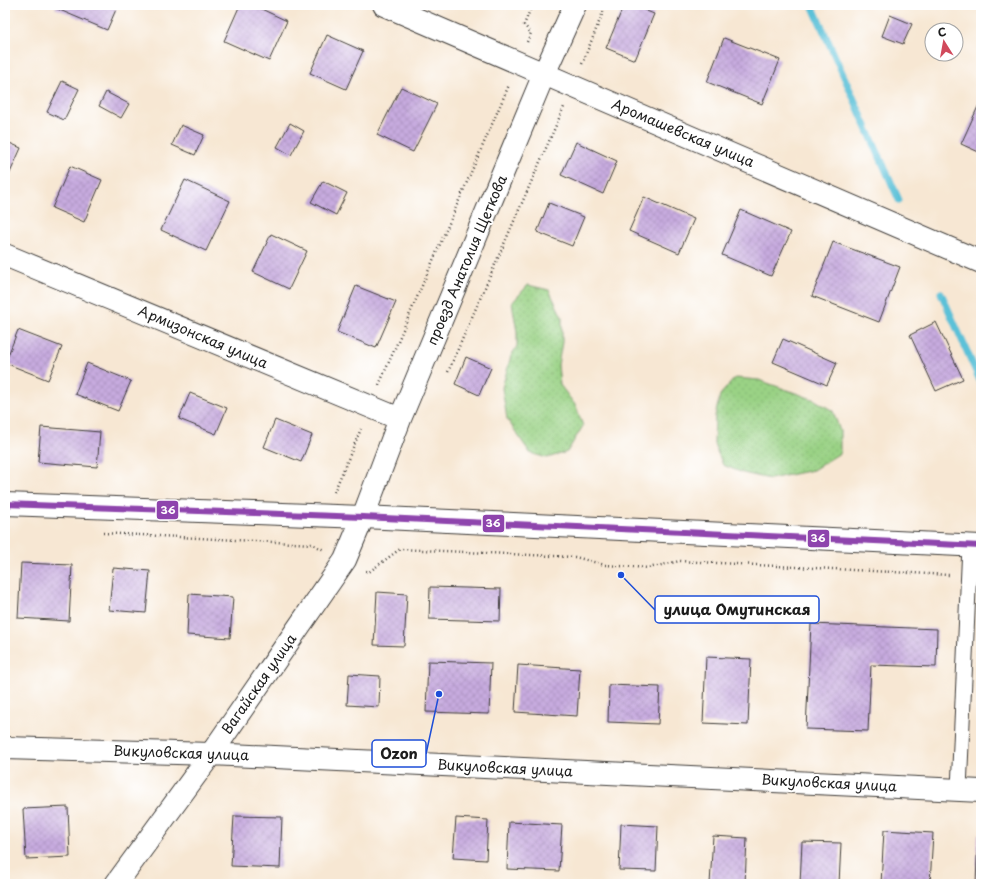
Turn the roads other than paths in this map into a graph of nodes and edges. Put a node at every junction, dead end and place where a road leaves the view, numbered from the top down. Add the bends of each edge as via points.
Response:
1 (384, 5) edge
2 (574, 5) edge
3 (544, 74) junction
4 (5, 255) edge
5 (981, 262) edge
6 (400, 419) junction
7 (5, 504) edge
8 (364, 517) junction
9 (975, 546) edge
10 (5, 748) edge
11 (210, 754) junction
12 (959, 790) junction
13 (981, 790) edge
14 (116, 884) edge

1 - 3 street, Аромашевская улица
2 - 3 street, проезд Анатолия Щеткова
3 - 5 street, Аромашевская улица
3 - 6 street, проезд Анатолия Щеткова
4 - 6 street, Армизонская улица
6 - 8 street, проезд Анатолия Щеткова
7 - 8 street
8 - 9 street
8 - 11 street, Вагайская улица via 345,560
9 - 12 lane via 968,576
10 - 11 street, Викуловская улица
11 - 12 street, Викуловская улица
11 - 14 street, Вагайская улица
12 - 13 street, Викуловская улица

